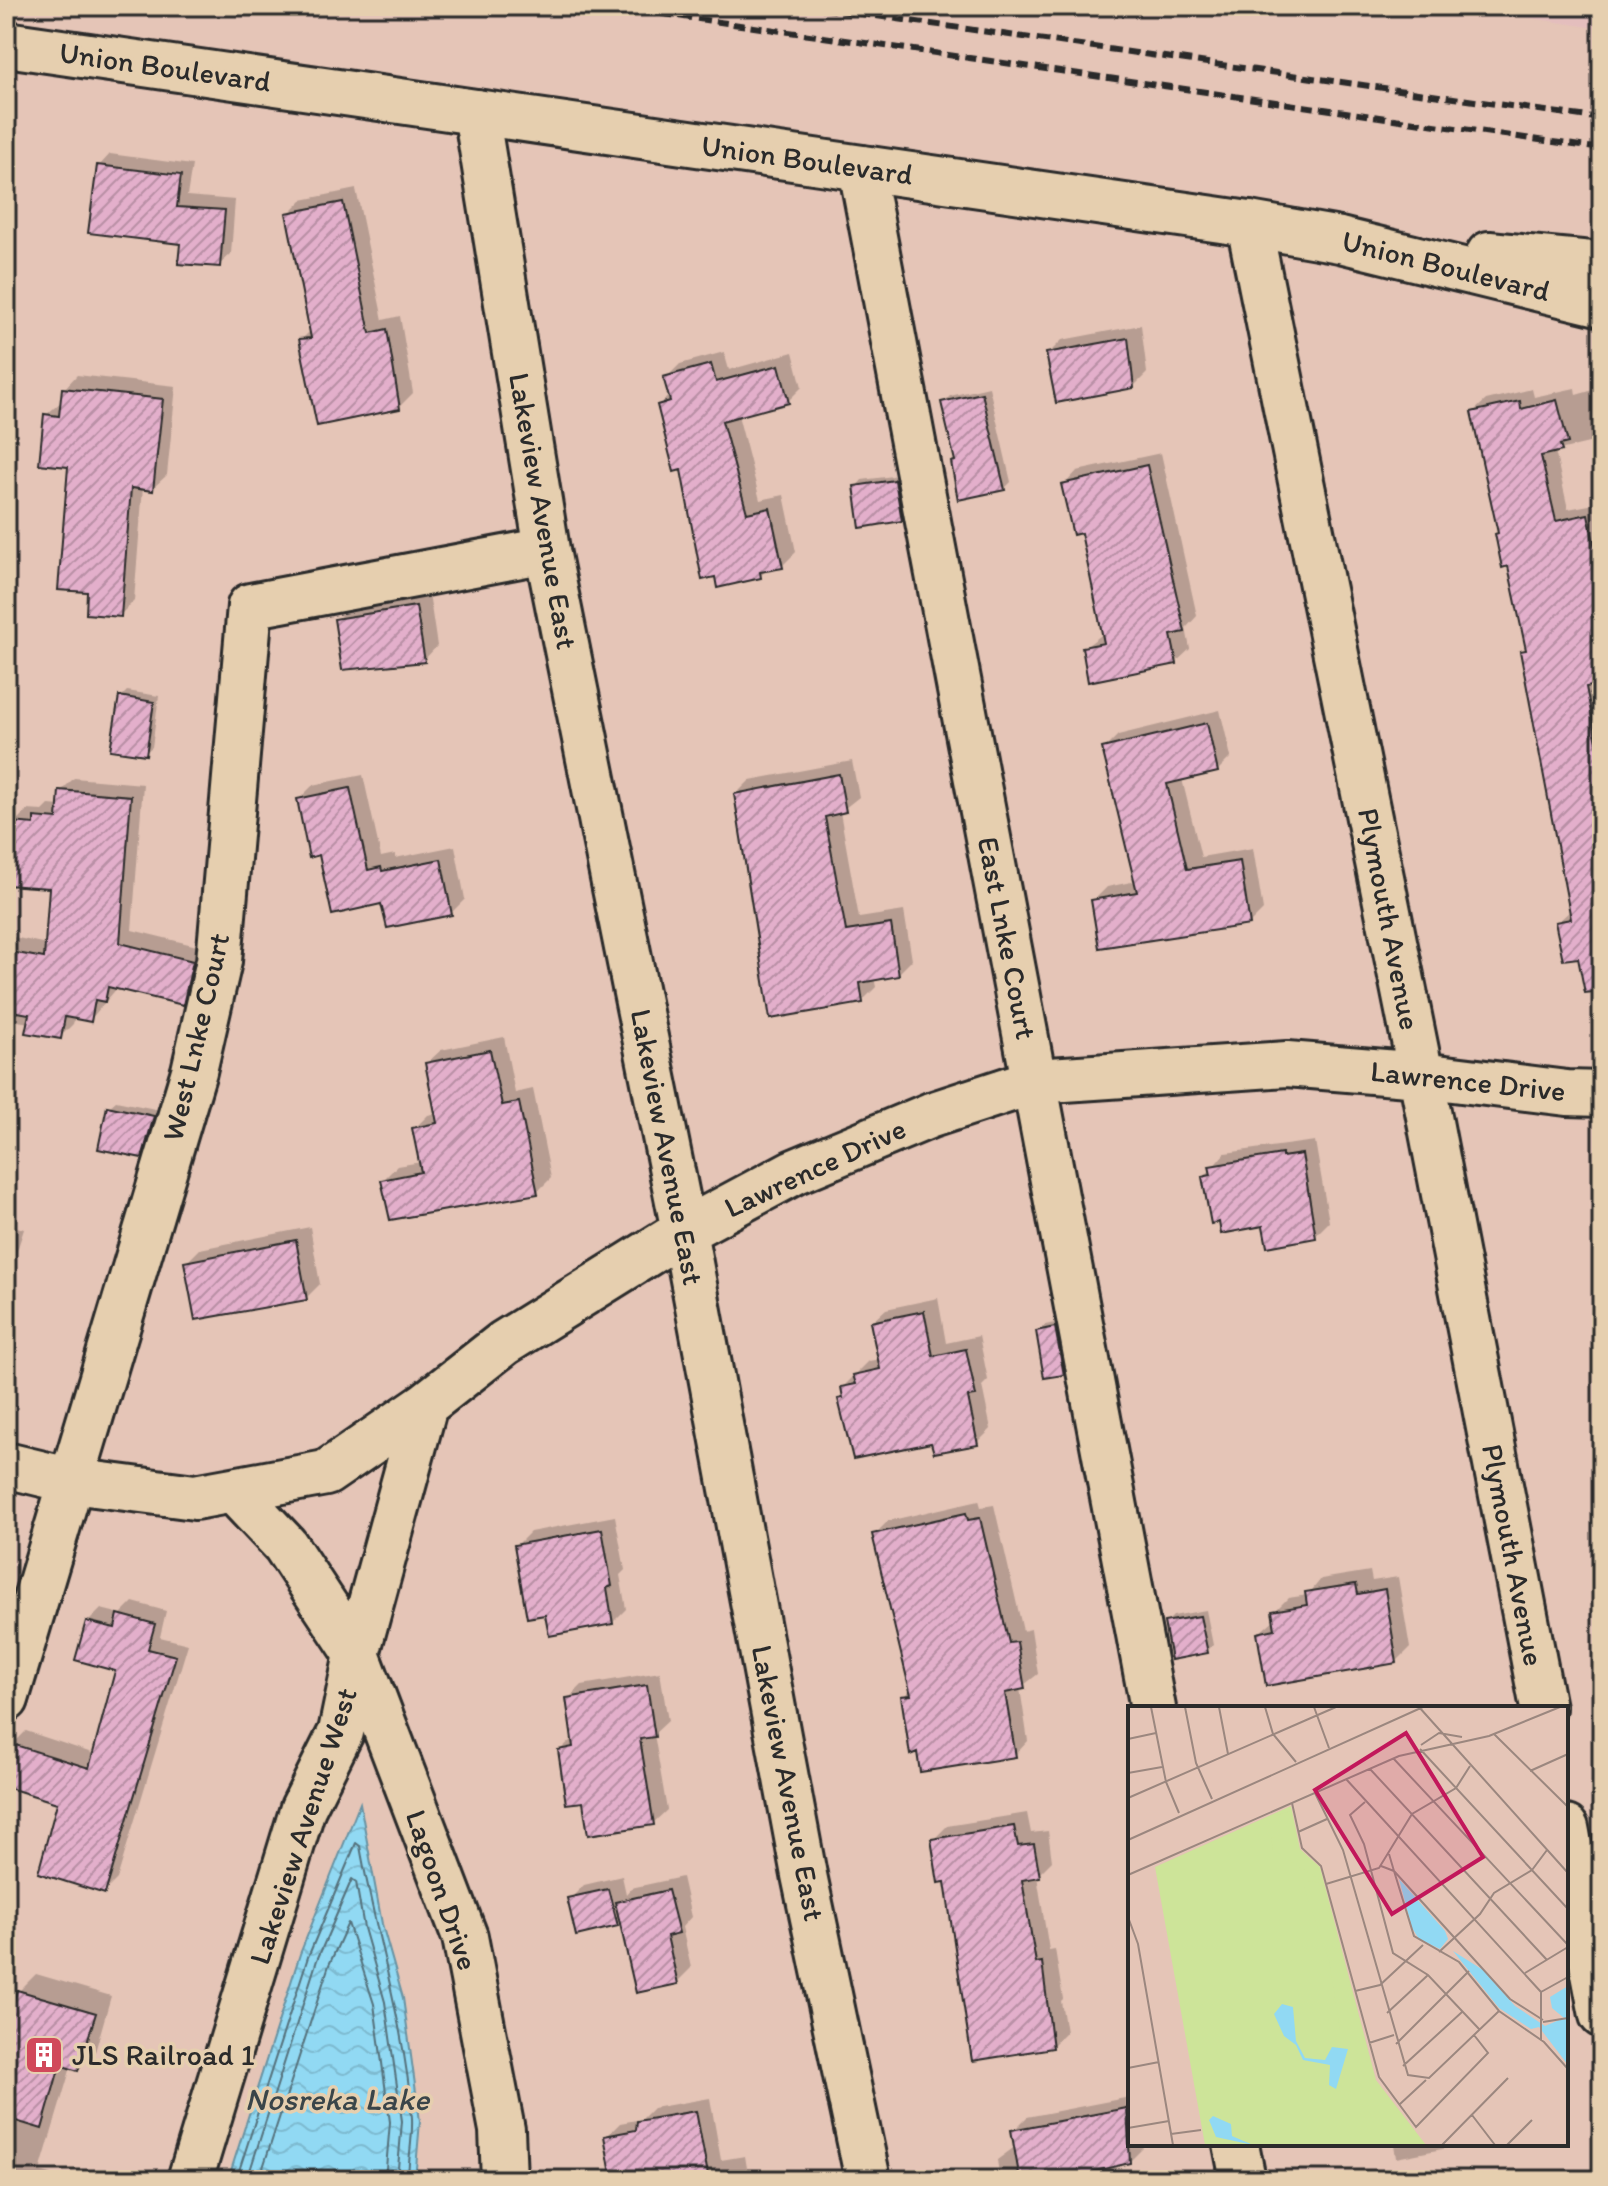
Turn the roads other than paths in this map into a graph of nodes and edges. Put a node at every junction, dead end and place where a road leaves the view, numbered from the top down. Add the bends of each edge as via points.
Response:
1 (6, 44) edge
2 (476, 112) junction
3 (861, 168) junction
4 (1249, 224) junction
5 (1340, 240) junction
6 (1602, 265) edge
7 (1602, 304) edge
8 (547, 550) junction
9 (1421, 1075) junction
10 (1035, 1081) junction
11 (1602, 1094) edge
12 (684, 1231) junction
13 (425, 1405) junction
14 (6, 1465) edge
15 (72, 1481) junction
16 (233, 1490) junction
17 (357, 1654) junction
18 (6, 1699) edge
19 (1153, 1706) edge
20 (1543, 1706) edge
21 (1568, 1838) edge
22 (1602, 2015) edge
23 (1236, 2146) edge
24 (190, 2180) edge
25 (504, 2180) edge
26 (868, 2180) edge
27 (1243, 2180) edge

1 - 2 street, Union Boulevard
2 - 3 street, Union Boulevard
2 - 8 street, Lakeview Avenue East
3 - 4 street, Union Boulevard
3 - 10 street, East Lnke Court
4 - 5 street, Union Boulevard
4 - 9 street, Plymouth Avenue
5 - 6 street
5 - 7 street, Union Boulevard
8 - 12 street, Lakeview Avenue East
8 - 15 street, West Lnke Court via 250,606 219,961 194,1071
9 - 10 street, Lawrence Drive via 1287,1064
9 - 11 street, Lawrence Drive
9 - 20 street, Plymouth Avenue
10 - 12 street, Lawrence Drive via 931,1115 794,1172
10 - 19 street, East Lnke Court
12 - 13 street, Lawrence Drive via 504,1343
12 - 26 street, Lakeview Avenue East via 804,1875
13 - 16 street, Lawrence Drive via 326,1473
13 - 17 street
14 - 15 street, Lawrence Drive
15 - 16 street, Lawrence Drive via 195,1497
15 - 18 street, West Lnke Court
16 - 17 street, Lagoon Drive via 285,1545
17 - 24 street, Lakeview Avenue West via 341,1732 303,1808
17 - 25 street, Lagoon Drive via 465,1937 502,2130
21 - 22 street
23 - 27 street

